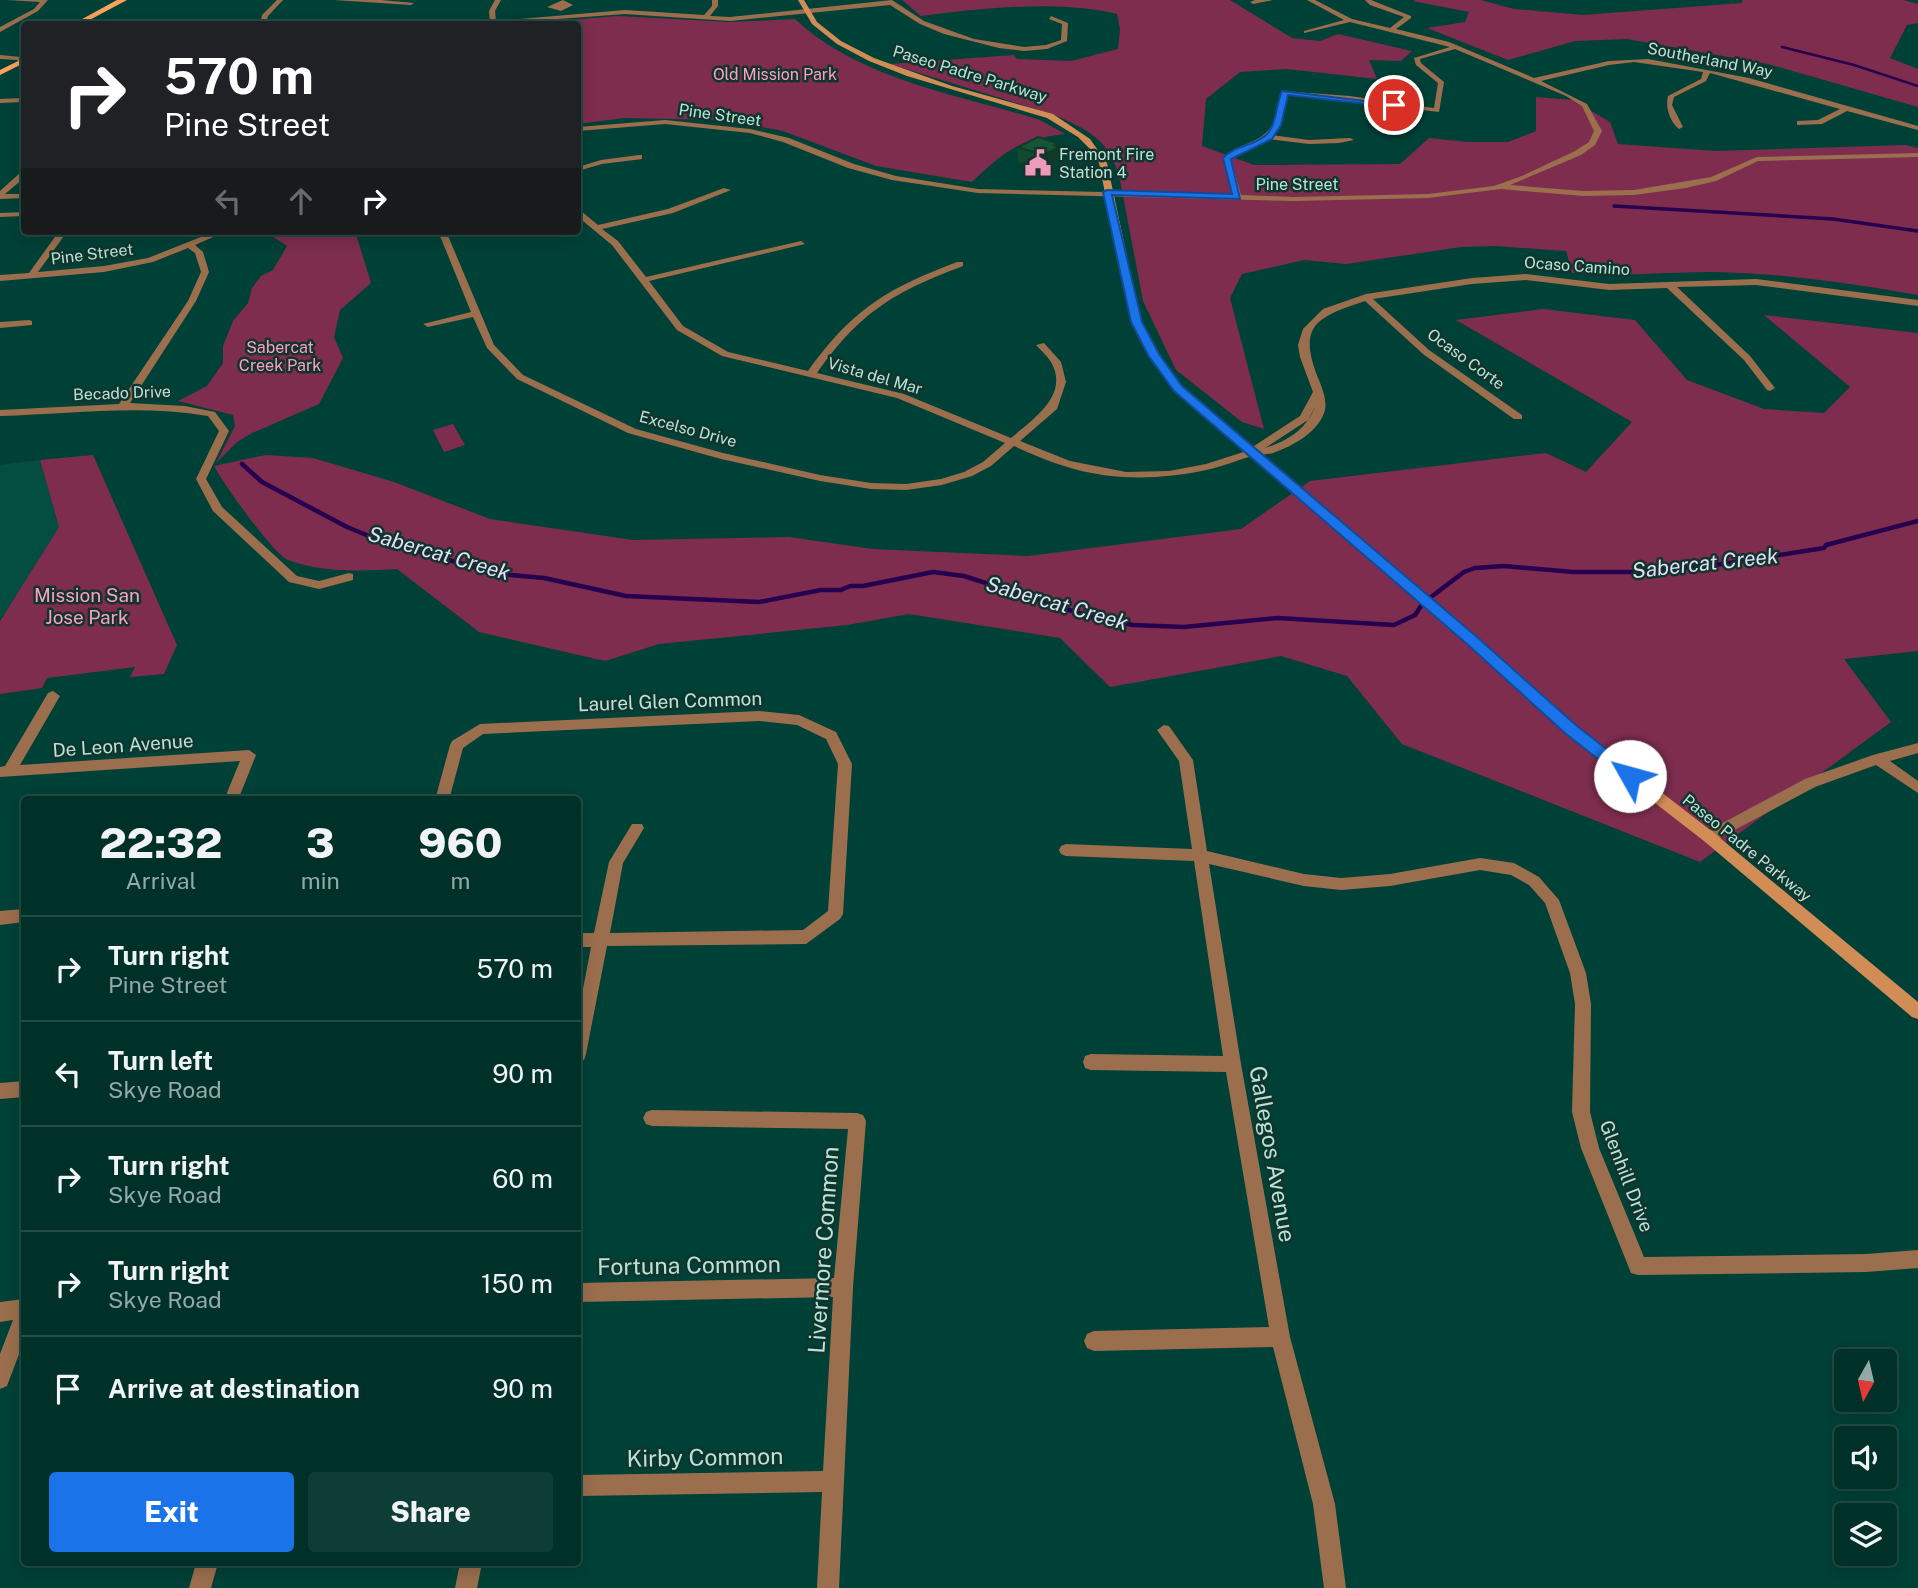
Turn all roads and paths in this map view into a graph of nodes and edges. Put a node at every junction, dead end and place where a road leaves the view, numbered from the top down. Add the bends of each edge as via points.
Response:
1 (10, 0) edge
2 (45, 0) edge
3 (279, 0) edge
4 (337, 0) edge
5 (498, 0) edge
6 (715, 0) edge
7 (801, 0) edge
8 (1270, 0) edge
9 (1310, 0) edge
10 (1368, 0) edge
11 (366, 1) edge
12 (889, 1) edge
13 (126, 2) edge
14 (1253, 2) dead end
15 (411, 3) dead end
16 (804, 12) junction
17 (705, 18) junction
18 (1051, 18) dead end
19 (1350, 20) junction
20 (84, 21) edge
21 (97, 21) edge
22 (264, 21) edge
23 (493, 21) edge
24 (526, 21) edge
25 (1392, 29) junction
26 (1, 30) edge
27 (1306, 32) dead end
28 (1455, 47) junction
29 (0, 57) edge
30 (20, 60) edge
31 (0, 65) edge
32 (1707, 71) junction
33 (0, 73) edge
34 (1535, 80) junction
35 (21, 100) edge
36 (0, 101) edge
37 (1844, 109) junction
38 (1800, 123) dead end
39 (1679, 127) dead end
40 (1918, 128) edge
41 (581, 129) edge
42 (1269, 137) junction
43 (1350, 140) dead end
44 (1918, 155) edge
45 (639, 157) dead end
46 (581, 168) edge
47 (21, 176) edge
48 (4, 187) edge
49 (1499, 187) junction
50 (727, 190) dead end
51 (1107, 192) junction
52 (0, 196) edge
53 (21, 196) edge
54 (1237, 197) junction
55 (21, 214) edge
56 (0, 215) edge
57 (581, 215) edge
58 (594, 228) junction
59 (214, 235) edge
60 (444, 235) edge
61 (60, 236) dead end
62 (801, 244) dead end
63 (191, 246) junction
64 (960, 264) dead end
65 (32, 275) junction
66 (0, 278) edge
67 (644, 281) junction
68 (1668, 284) junction
69 (1366, 297) junction
70 (1918, 303) edge
71 (475, 314) junction
72 (29, 323) dead end
73 (428, 324) dead end
74 (0, 325) edge
75 (1041, 345) dead end
76 (811, 374) junction
77 (1770, 388) dead end
78 (122, 406) junction
79 (0, 414) edge
80 (1518, 417) dead end
81 (1012, 442) junction
82 (1253, 452) junction
83 (349, 578) dead end
84 (53, 696) dead end
85 (1164, 730) dead end
86 (1918, 748) edge
87 (1878, 759) junction
88 (4, 772) edge
89 (1918, 788) edge
90 (233, 796) edge
91 (443, 796) edge
92 (637, 828) dead end
93 (1709, 837) junction
94 (1066, 850) dead end
95 (1199, 855) junction
96 (21, 916) edge
97 (0, 918) edge
98 (601, 939) junction
99 (581, 940) edge
100 (1918, 1012) edge
101 (581, 1039) edge
102 (1091, 1062) dead end
103 (1233, 1064) junction
104 (21, 1089) edge
105 (0, 1091) edge
106 (652, 1118) dead end
107 (1918, 1259) edge
108 (844, 1287) junction
109 (581, 1292) edge
110 (21, 1309) edge
111 (0, 1312) edge
112 (21, 1325) edge
113 (1280, 1337) junction
114 (1094, 1341) dead end
115 (0, 1378) edge
116 (833, 1481) junction
117 (581, 1486) edge
118 (206, 1566) edge
119 (470, 1566) edge
120 (200, 1588) edge
121 (466, 1588) edge
122 (828, 1588) edge
123 (1335, 1588) edge

1 - 2 street
2 - 26 street
3 - 22 street
4 - 11 street
5 - 23 street
6 - 17 street
7 - 16 main road
8 - 14 street
9 - 19 street, Pine Street
10 - 25 street via 1409,17
11 - 15 street
12 - 16 street
12 - 18 street via 954,34 1020,50 1064,41 1065,23
13 - 20 main road
13 - 21 main road
16 - 17 street
16 - 51 main road, Paseo Padre Parkway via 838,43 871,61 1014,104 1075,129 1094,145
17 - 24 street via 625,12
19 - 25 street, Pine Street
19 - 27 street
25 - 28 street, Pine Street
28 - 34 street, Pine Street
28 - 42 street via 1417,58 1418,64 1441,82 1437,111 1284,92
29 - 30 street
30 - 31 main road
30 - 33 main road
32 - 34 street, Southerland Way via 1633,60
32 - 37 street, Southerland Way via 1762,82
32 - 39 street via 1704,80 1671,96 1669,105
34 - 49 street, Pine Street via 1585,104 1598,131 1592,143 1578,153
35 - 36 street
37 - 38 street via 1819,122
37 - 40 street, Southerland Way
41 - 51 street, Pine Street via 665,122 709,124 786,140 851,166 931,185 1015,193
42 - 43 street via 1319,144
42 - 54 street via 1227,158
44 - 49 street via 1757,159 1717,178 1627,195
45 - 46 street
47 - 48 street
48 - 52 street
49 - 54 street, Pine Street via 1428,196
50 - 58 street via 670,211
51 - 54 street, Pine Street
51 - 82 main road, Paseo Padre Parkway via 1136,322 1154,355 1178,388
52 - 53 street
55 - 56 street
57 - 58 street, Vista del Mar
58 - 67 street, Vista del Mar via 615,243
59 - 63 street, Pine Street
60 - 71 street, Excelso Drive
61 - 65 street
62 - 67 street
63 - 65 street, Pine Street via 104,269
63 - 78 street via 199,252 205,272 192,301
64 - 76 street via 929,275 877,305 845,330
65 - 66 street, Pine Street
67 - 76 street, Vista del Mar via 680,328 725,354
68 - 69 street, Ocaso Camino via 1609,287 1499,278
68 - 70 street, Ocaso Camino via 1777,284
68 - 77 street via 1747,358
69 - 80 street, Ocaso Corte via 1426,352
69 - 82 street, Ocaso Camino via 1326,311 1308,330 1303,345 1320,409 1311,426 1284,447
71 - 73 street
71 - 81 street, Excelso Drive via 490,346 520,377 632,431 721,456 820,478 906,487 968,474
72 - 74 street
75 - 81 street, Excelso Drive via 1056,362 1061,382 1053,407
76 - 81 street, Vista del Mar via 900,396
78 - 79 street, Becado Drive
78 - 83 street, Becado Drive via 179,407 211,414 224,431 201,479 217,509 293,579 319,585
81 - 82 street, Vista del Mar via 1067,464 1126,475 1208,467
82 - 93 main road, Paseo Padre Parkway via 1572,730
84 - 88 street
85 - 95 street, Gallegos Avenue via 1186,760
86 - 87 street
87 - 89 street
87 - 93 street via 1810,783
88 - 90 street, De Leon Avenue via 249,755
91 - 98 street, Laurel Glen Common via 457,745 481,729 759,716 799,720 831,736 845,764 835,914 806,937
92 - 98 street via 616,862
93 - 100 main road, Paseo Padre Parkway
94 - 95 street
95 - 103 street, Gallegos Avenue
95 - 107 street, Glenhill Drive via 1341,884 1480,864 1514,869 1534,881 1551,900 1578,973 1583,1004 1581,1111 1590,1148 1638,1266
96 - 97 street
98 - 99 street, Laurel Glen Common
98 - 101 street
102 - 103 street
103 - 113 street, Gallegos Avenue
104 - 105 street
106 - 108 street, Livermore Common via 857,1121
108 - 109 street, Fortuna Common
108 - 116 street, Livermore Common
110 - 111 street
112 - 115 street
113 - 114 street
113 - 123 street, Gallegos Avenue via 1324,1504
116 - 117 street, Kirby Common
116 - 122 street, Livermore Common
118 - 120 street
119 - 121 street

